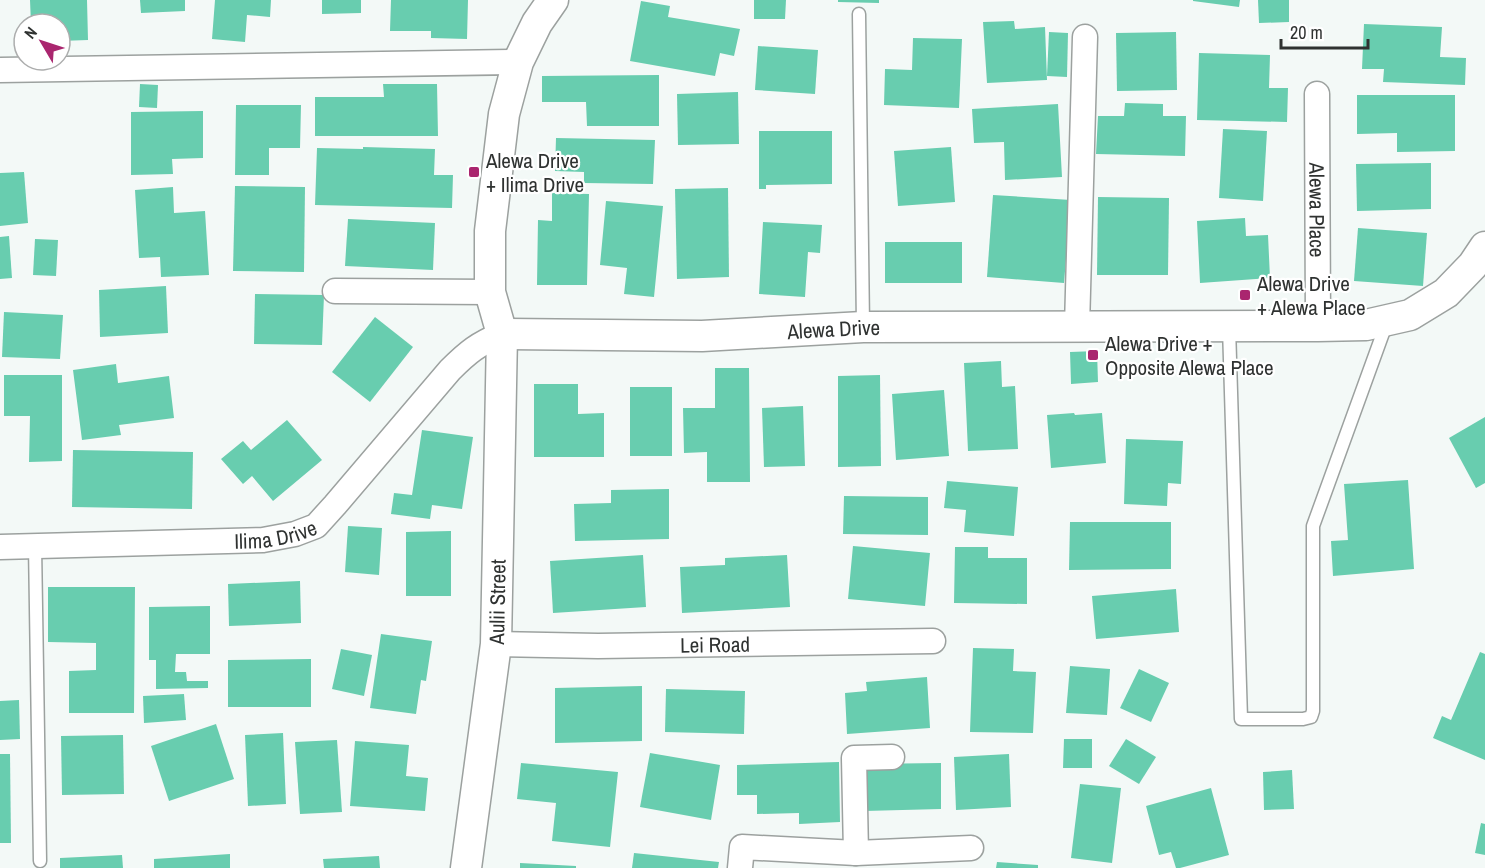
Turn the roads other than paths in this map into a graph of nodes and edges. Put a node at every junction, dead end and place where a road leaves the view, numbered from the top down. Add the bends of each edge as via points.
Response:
1 (553, 0) edge
2 (859, 14) dead end
3 (1085, 37) dead end
4 (518, 62) junction
5 (0, 70) edge
6 (1317, 94) dead end
7 (1485, 246) edge
8 (335, 291) dead end
9 (490, 292) junction
10 (1388, 320) junction
11 (1318, 326) junction
12 (862, 327) junction
13 (1077, 327) junction
14 (1229, 327) junction
15 (502, 334) junction
16 (36, 545) junction
17 (0, 547) edge
18 (933, 641) dead end
19 (496, 644) junction
20 (892, 757) dead end
21 (971, 848) dead end
22 (856, 853) junction
23 (40, 861) dead end
24 (466, 868) edge
25 (740, 868) edge

1 - 4 street
2 - 12 lane
3 - 13 street
4 - 5 street
4 - 9 street via 504,114 497,165 490,231
6 - 11 street, Alewa Place
7 - 10 street, Alewa Drive via 1446,293 1410,315
8 - 9 street
9 - 15 street
10 - 11 street, Alewa Drive via 1366,325
10 - 14 lane via 1313,526 1313,711 1311,717 1303,719 1241,719
11 - 14 street, Alewa Drive
12 - 13 street, Alewa Drive
12 - 15 street, Alewa Drive via 702,336
13 - 14 street, Alewa Drive
15 - 16 street, Ilima Drive via 468,352 450,370 316,526 263,540
15 - 19 street, Aulii Street
16 - 17 street, Ilima Drive
16 - 23 lane
18 - 19 street, Lei Road
19 - 24 street, Aulii Street
20 - 22 street via 854,758
21 - 22 street
22 - 25 street via 742,847

